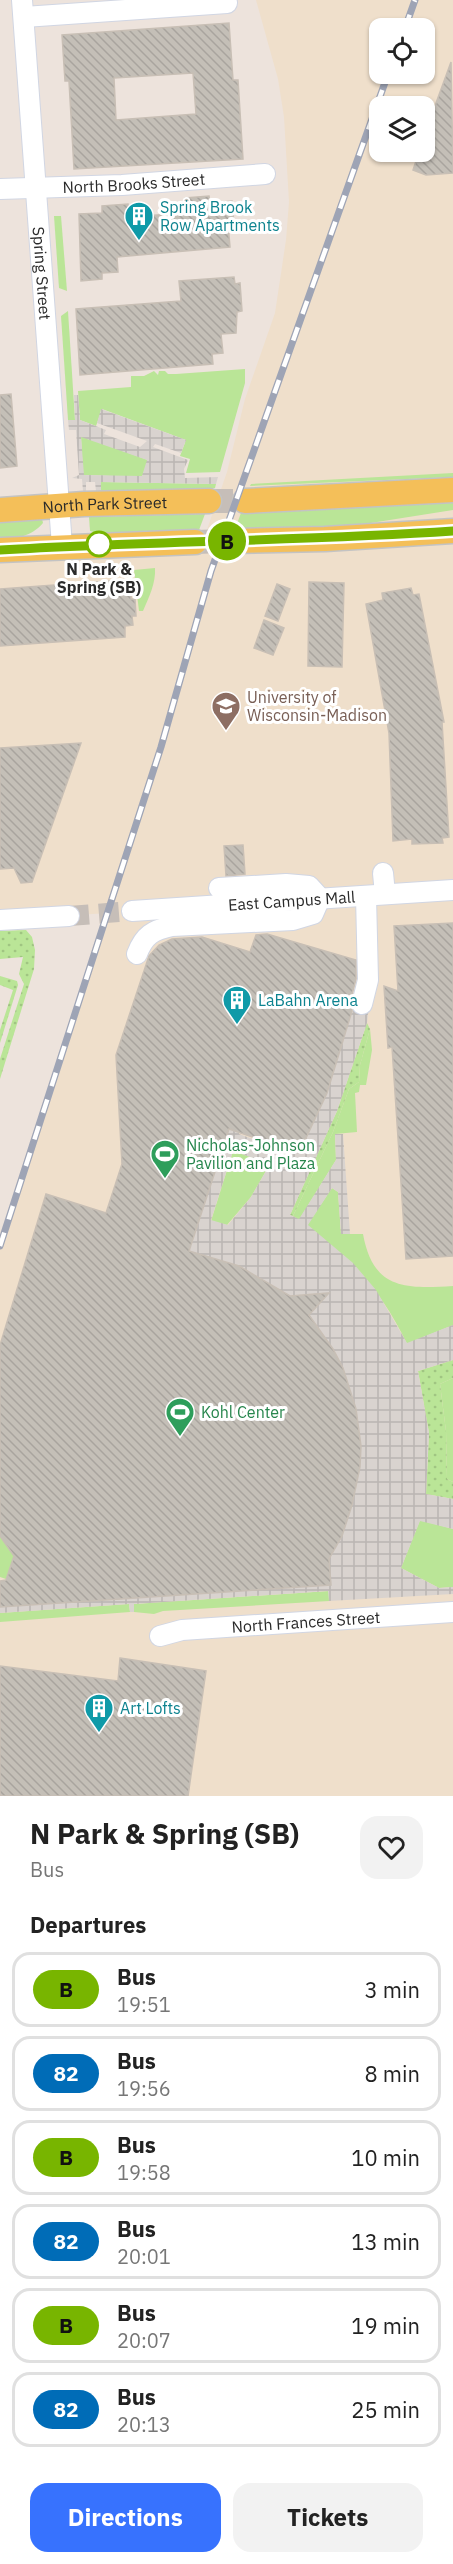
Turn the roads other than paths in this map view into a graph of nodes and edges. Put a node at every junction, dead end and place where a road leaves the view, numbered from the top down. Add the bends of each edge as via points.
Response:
1 (227, 3) dead end
2 (23, 9) edge
3 (265, 174) dead end
4 (0, 189) edge
5 (36, 189) junction
6 (453, 490) edge
7 (209, 501) tunnel mouth
8 (245, 501) tunnel mouth
9 (59, 506) junction
10 (0, 510) edge
11 (453, 531) edge
12 (231, 541) tunnel mouth
13 (195, 542) tunnel mouth
14 (62, 546) junction
15 (0, 550) edge
16 (383, 873) dead end
17 (219, 888) dead end
18 (453, 890) edge
19 (376, 895) junction
20 (320, 898) junction
21 (132, 911) tunnel mouth
22 (69, 916) tunnel mouth
23 (0, 920) edge
24 (137, 954) dead end
25 (362, 1004) dead end
26 (453, 1612) edge
27 (160, 1636) dead end

1 - 2 street
2 - 5 street, Spring Street
3 - 5 street, North Brooks Street
4 - 5 street, North Brooks Street
5 - 9 street, Spring Street
6 - 8 main road
7 - 9 main road, North Park Street
9 - 10 main road, North Park Street
9 - 14 street, Spring Street
11 - 12 main road
13 - 14 main road
14 - 15 main road
16 - 19 street
17 - 20 street via 309,886
18 - 19 street, East Campus Mall
19 - 20 street, East Campus Mall
19 - 25 street
20 - 21 street, East Campus Mall
20 - 24 street via 313,914 293,920 156,930 141,942
22 - 23 street
26 - 27 street, North Frances Street via 182,1630

